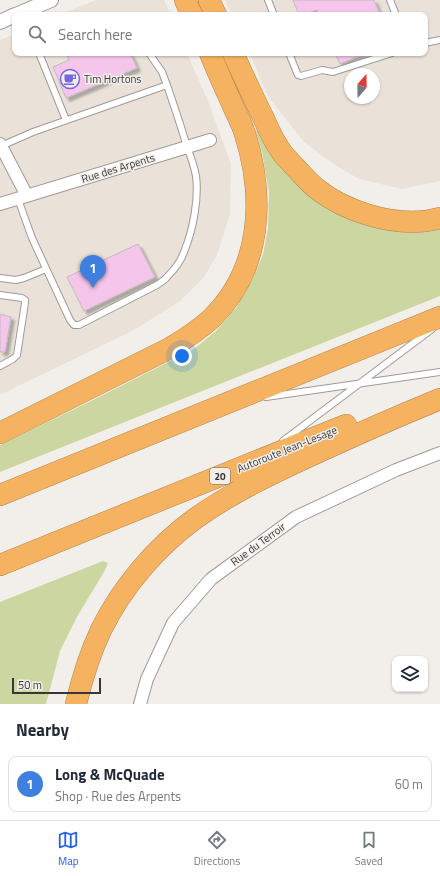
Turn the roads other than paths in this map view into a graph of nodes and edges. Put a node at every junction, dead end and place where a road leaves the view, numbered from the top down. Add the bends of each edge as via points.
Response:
1 (51, 0) edge
2 (184, 0) edge
3 (209, 0) edge
4 (268, 0) edge
5 (390, 0) edge
6 (22, 12) edge
7 (190, 12) edge
8 (215, 12) edge
9 (273, 12) edge
10 (395, 12) edge
11 (12, 16) edge
12 (0, 22) edge
13 (440, 40) edge
14 (428, 43) edge
15 (40, 56) edge
16 (151, 56) edge
17 (211, 56) edge
18 (234, 56) edge
19 (290, 56) edge
20 (383, 56) edge
21 (167, 85) junction
22 (66, 120) junction
23 (210, 140) dead end
24 (1, 145) edge
25 (188, 147) junction
26 (22, 198) junction
27 (0, 204) edge
28 (440, 218) edge
29 (46, 269) junction
30 (0, 278) edge
31 (0, 295) edge
32 (440, 317) edge
33 (440, 324) edge
34 (0, 366) edge
35 (440, 372) edge
36 (362, 382) junction
37 (440, 386) edge
38 (262, 397) dead end
39 (254, 398) dead end
40 (440, 399) edge
41 (231, 402) junction
42 (0, 433) edge
43 (440, 453) edge
44 (256, 461) junction
45 (0, 495) edge
46 (0, 565) edge
47 (76, 704) edge
48 (140, 704) edge

1 - 6 street
2 - 7 highway
3 - 8 highway
4 - 9 lane
5 - 10 lane
11 - 12 street
13 - 14 lane
15 - 22 lane
16 - 21 lane
17 - 42 highway via 245,132 256,191 255,230 248,261 240,281 213,317 188,338
18 - 28 highway via 283,154 317,189 348,208 372,216 409,221
19 - 20 lane via 298,75 301,76 322,70 333,72
21 - 22 lane
21 - 25 lane
22 - 24 lane
23 - 25 street, Rue des Arpents
24 - 26 street
25 - 26 street, Rue des Arpents
25 - 29 lane via 196,178 195,212 184,253 166,279 74,325
26 - 27 street, Rue des Arpents
26 - 29 lane via 32,238
29 - 30 lane via 16,280
31 - 34 lane via 25,300 17,355 13,360
32 - 41 highway
33 - 36 lane
35 - 36 lane
36 - 38 lane
36 - 44 lane
37 - 44 highway, Autoroute Jean-Lesage / 20
39 - 41 lane
40 - 47 highway via 286,467 214,506 183,528 151,558 119,599 90,656
41 - 45 highway
43 - 48 street, Rue du Terroir via 396,470 296,517 211,579 173,623 146,679
44 - 46 highway, Autoroute Jean-Lesage / 20

